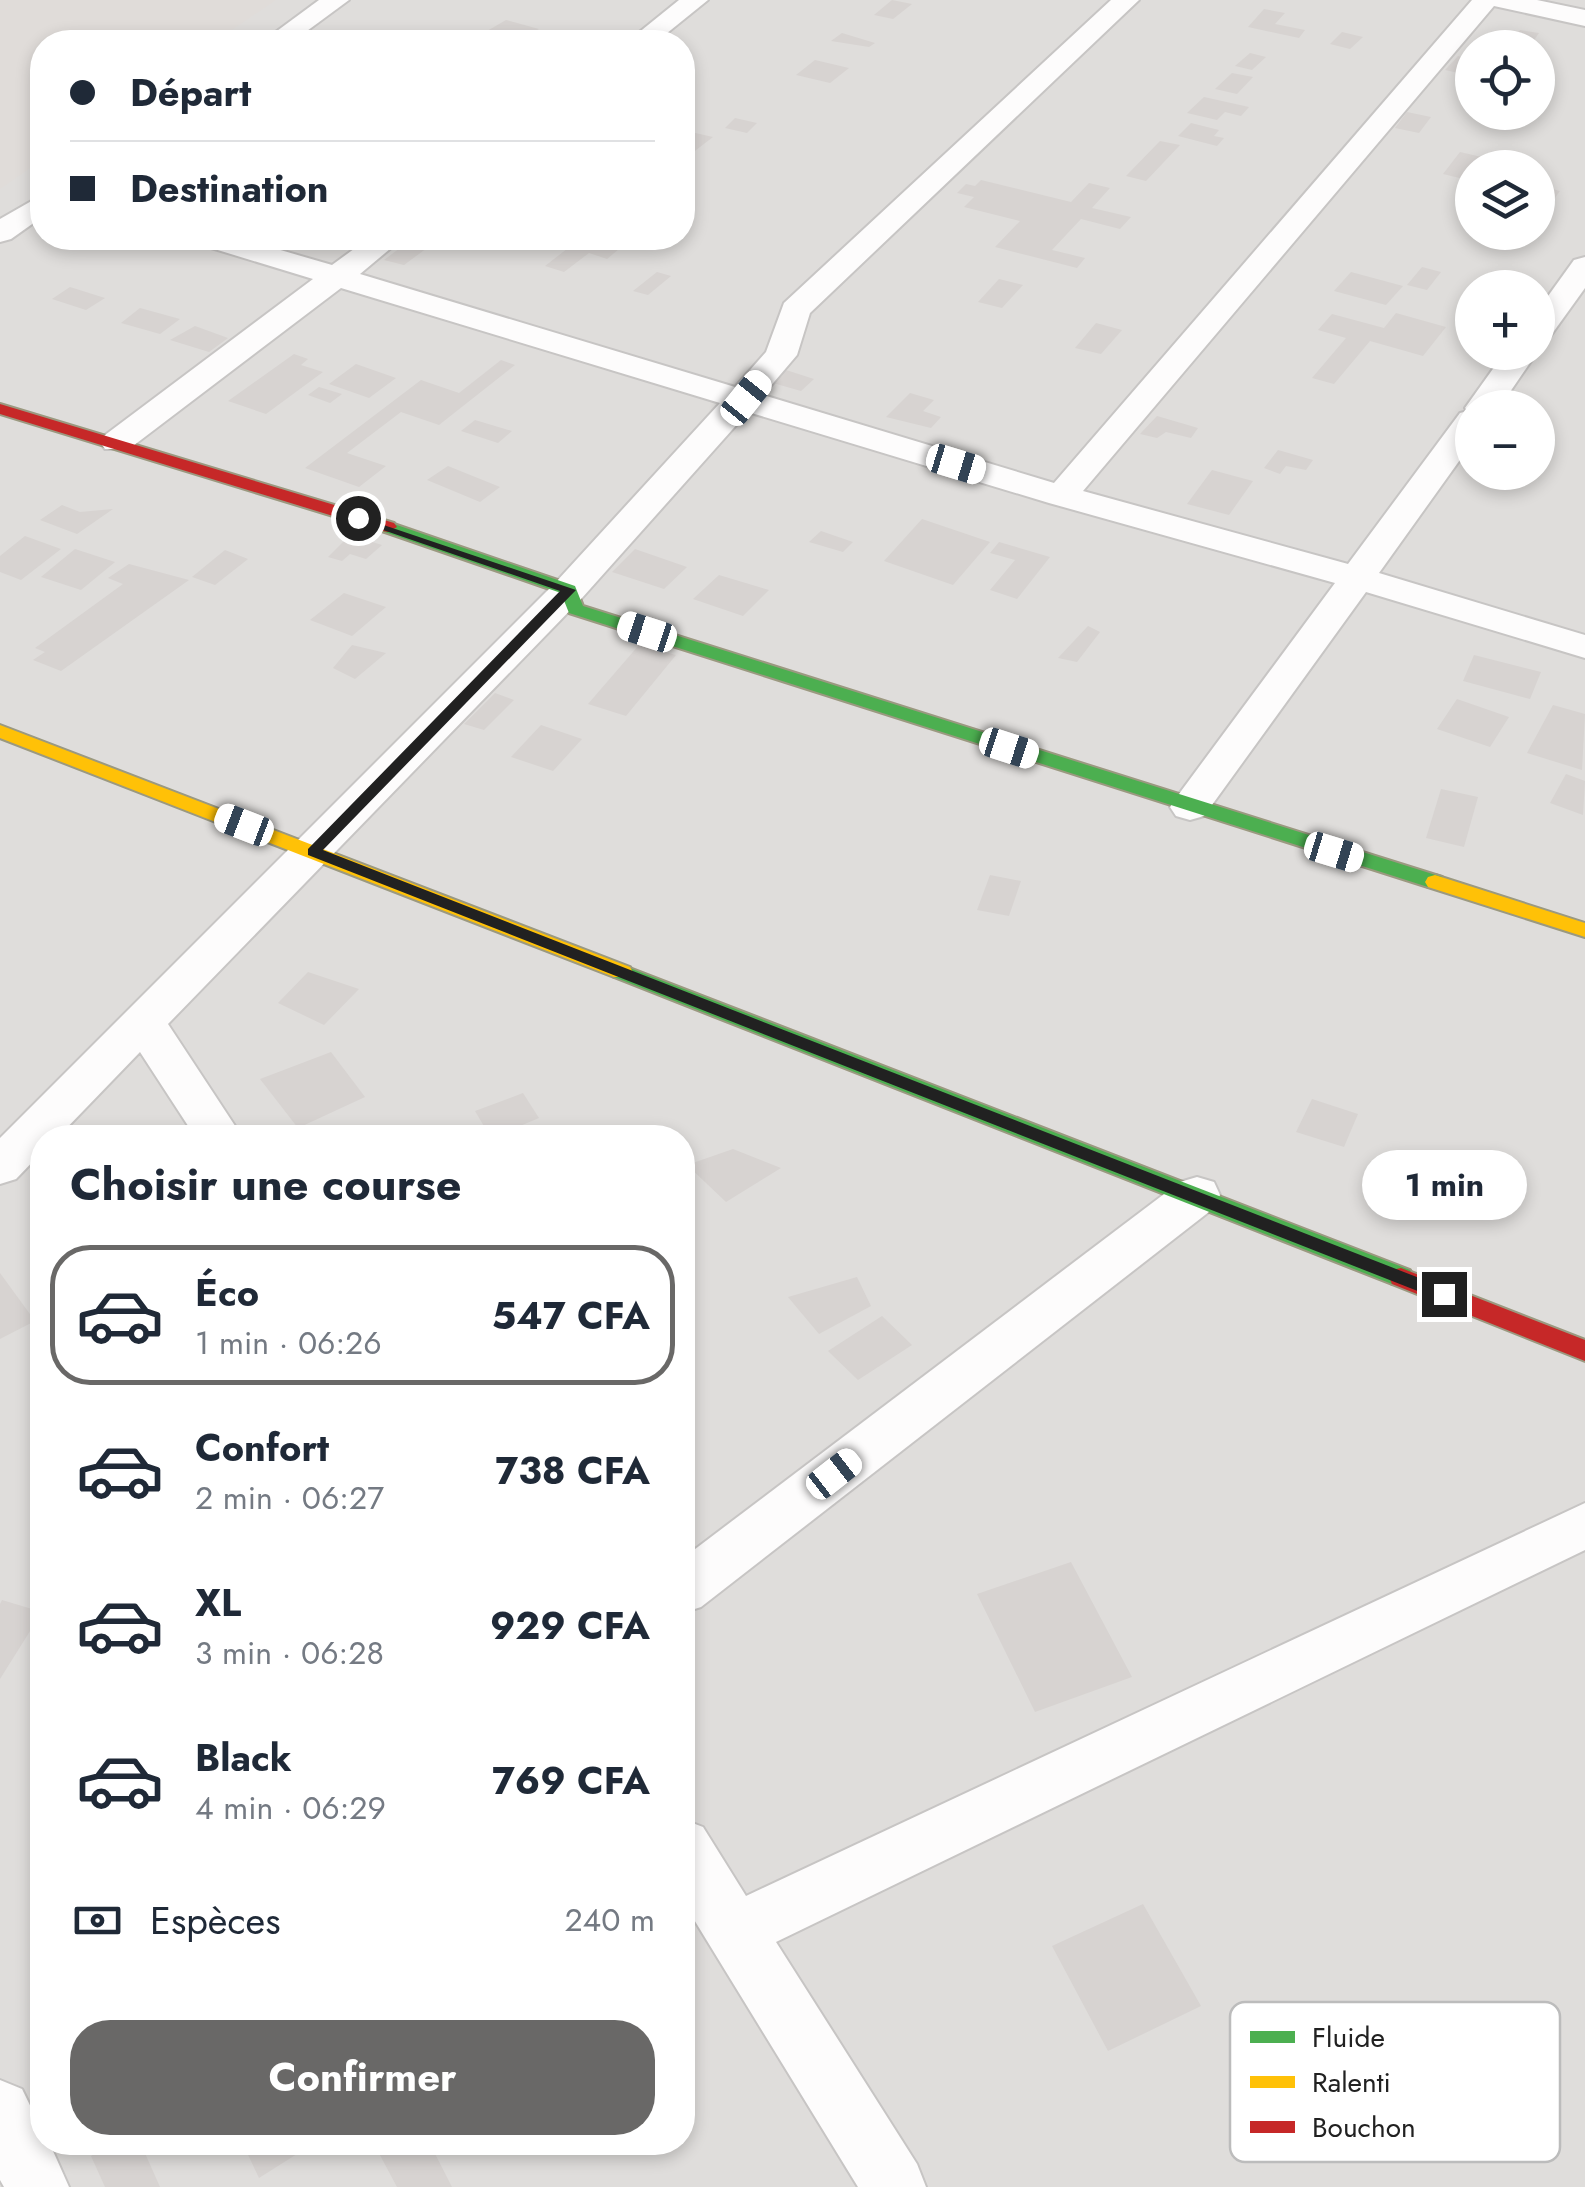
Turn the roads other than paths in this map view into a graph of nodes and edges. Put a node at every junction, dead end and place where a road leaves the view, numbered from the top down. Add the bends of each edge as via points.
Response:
1 (336, 0) edge
2 (695, 0) edge
3 (1126, 0) edge
4 (1486, 0) edge
5 (1500, 0) edge
6 (1585, 18) edge
7 (292, 30) edge
8 (656, 30) edge
9 (30, 212) edge
10 (0, 233) edge
11 (250, 250) edge
12 (372, 250) edge
13 (1585, 266) edge
14 (338, 276) junction
15 (1555, 307) edge
16 (746, 398) junction
17 (0, 410) edge
18 (117, 442) junction
19 (1455, 443) edge
20 (1061, 496) junction
21 (1356, 580) junction
22 (569, 590) junction
23 (1585, 647) edge
24 (0, 732) edge
25 (1190, 807) junction
26 (313, 852) junction
27 (1585, 930) edge
28 (145, 1024) junction
29 (43, 1125) edge
30 (211, 1125) edge
31 (30, 1137) edge
32 (0, 1167) edge
33 (1197, 1195) junction
34 (1585, 1351) edge
35 (1585, 1525) edge
36 (695, 1580) edge
37 (695, 1866) edge
38 (736, 1931) junction
39 (0, 2111) edge
40 (37, 2187) edge
41 (894, 2187) edge

1 - 7 street
2 - 8 street
3 - 16 street via 795,310 781,355
4 - 20 street
5 - 6 street
9 - 10 street
11 - 14 street
12 - 14 street
13 - 15 street
14 - 16 street
14 - 18 street
16 - 20 street
16 - 22 street
17 - 18 street
18 - 22 street
19 - 21 street
20 - 21 street
21 - 23 street
21 - 25 street
22 - 25 street via 575,608
22 - 26 street
24 - 26 street
25 - 27 street
26 - 28 street
26 - 33 street
28 - 29 street
28 - 30 street
31 - 32 street
33 - 34 street
33 - 36 street
35 - 38 street
37 - 38 street
38 - 41 street
39 - 40 street

